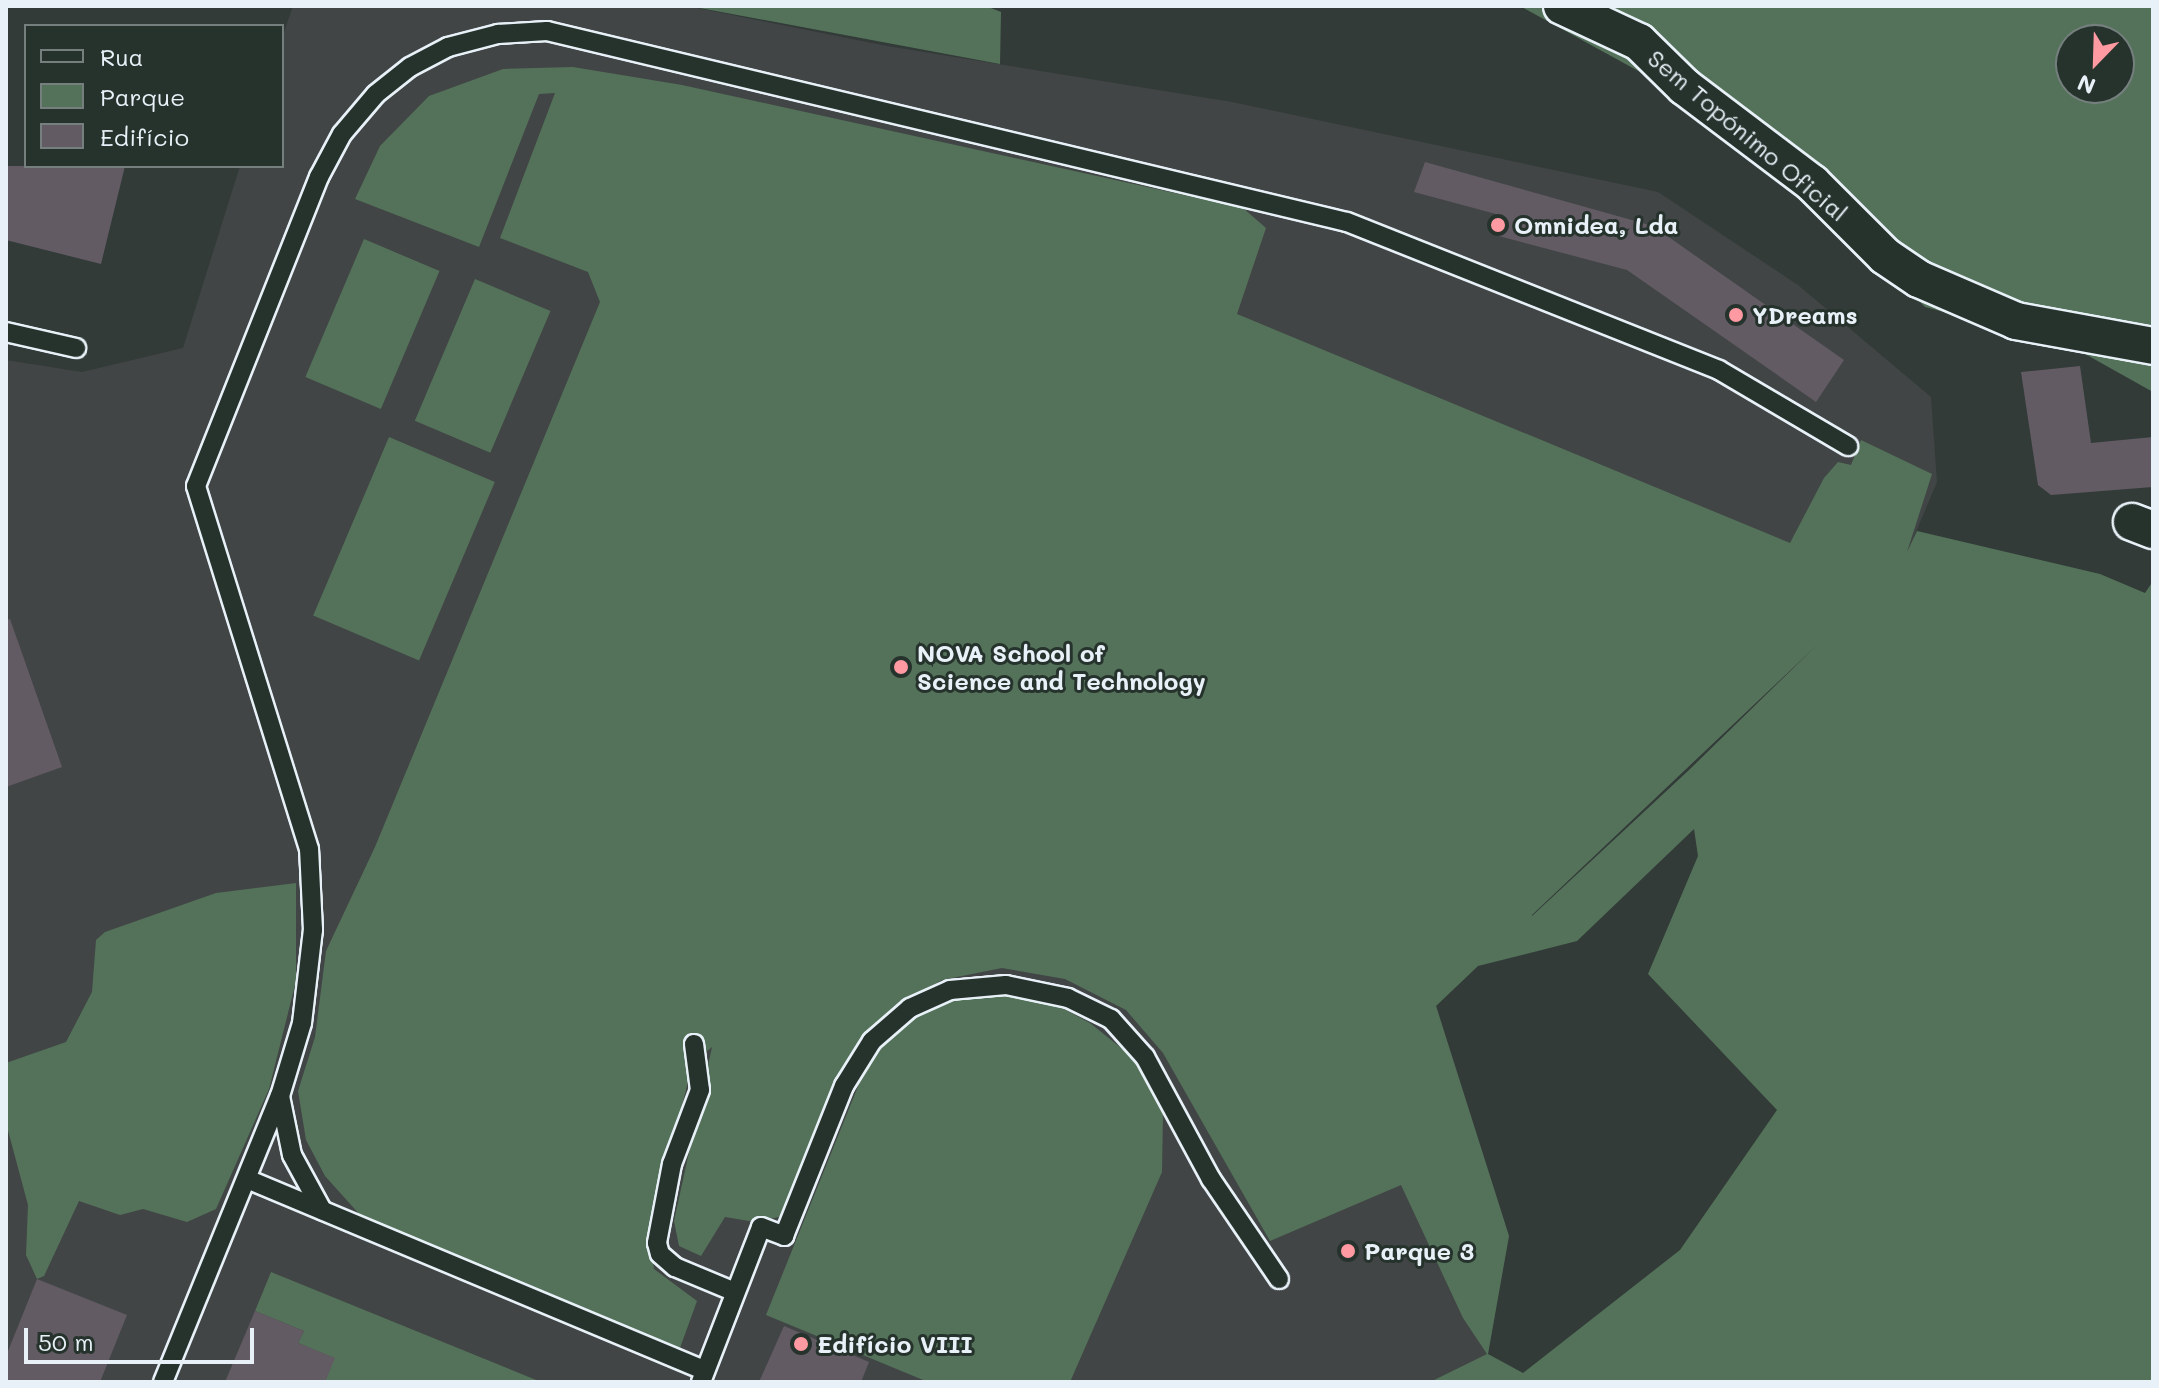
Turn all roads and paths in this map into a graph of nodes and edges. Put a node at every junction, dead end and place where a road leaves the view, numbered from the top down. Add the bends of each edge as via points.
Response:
1 (1562, 6) edge
2 (6, 332) edge
3 (2153, 346) edge
4 (76, 348) dead end
5 (1848, 446) dead end
6 (694, 1044) dead end
7 (280, 1096) junction
8 (247, 1179) junction
9 (322, 1210) junction
10 (1279, 1279) dead end
11 (735, 1292) junction
12 (702, 1376) edge
13 (163, 1382) edge

1 - 3 street, Sem Topónimo Oficial via 1639,42 1685,87 1812,183 1885,256 1919,279 2016,321
2 - 4 lane
5 - 7 lane via 1719,370 1347,222 547,31 498,34 448,47 410,67 376,94 342,134 319,177 196,486 309,849 309,961 302,1023
6 - 11 lane via 700,1090 672,1164 657,1243 660,1254 675,1267
7 - 8 lane
7 - 9 lane via 292,1155
8 - 9 lane
8 - 13 lane
9 - 12 lane
10 - 11 lane via 1211,1179 1145,1057 1111,1019 1068,998 1006,985 950,990 910,1008 872,1041 844,1086 784,1236 761,1227
11 - 12 lane

